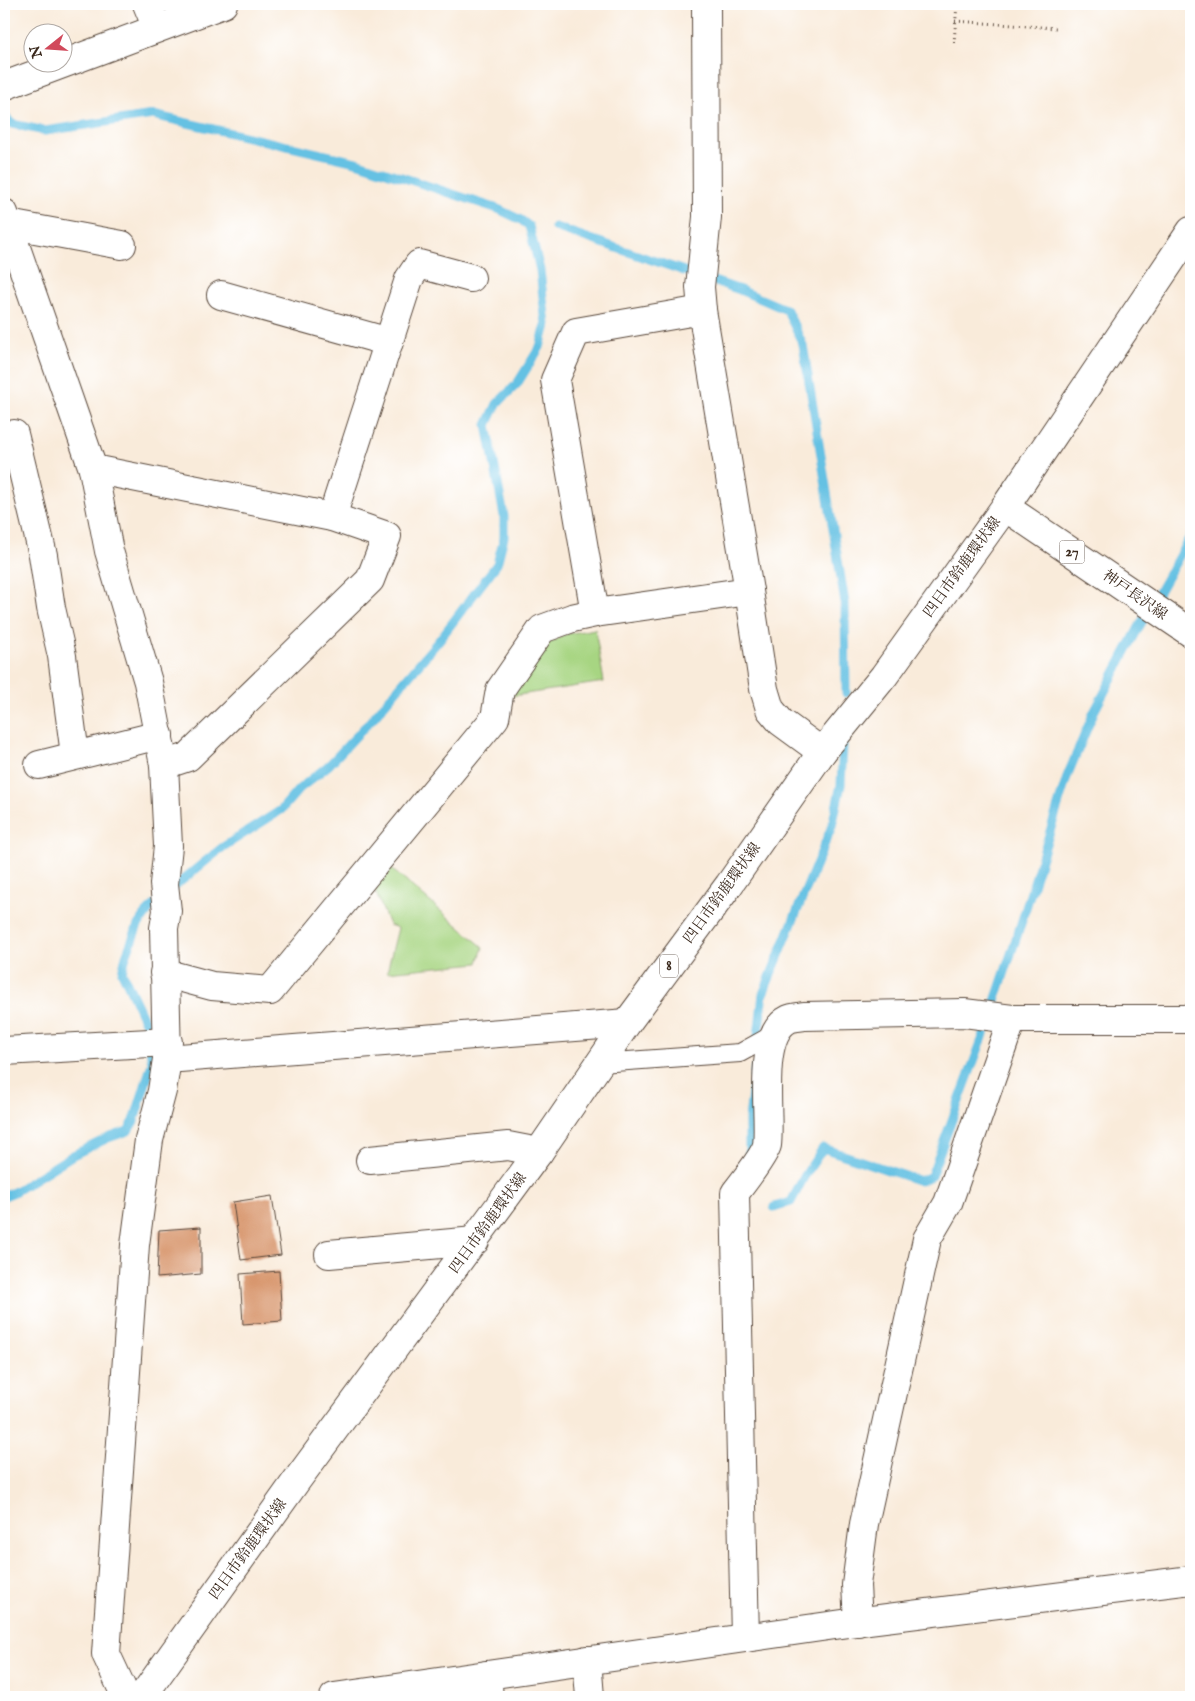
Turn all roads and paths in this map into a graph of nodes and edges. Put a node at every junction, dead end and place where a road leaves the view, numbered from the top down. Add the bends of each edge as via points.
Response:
1 (223, 4) edge
2 (706, 4) edge
3 (957, 4) edge
4 (152, 16) edge
5 (955, 21) junction
6 (1056, 28) dead end
7 (954, 43) dead end
8 (4, 86) edge
9 (6, 219) edge
10 (1191, 231) edge
11 (122, 245) dead end
12 (472, 278) dead end
13 (702, 286) junction
14 (221, 295) dead end
15 (389, 342) junction
16 (14, 434) dead end
17 (93, 469) junction
18 (1005, 507) junction
19 (332, 517) junction
20 (749, 591) junction
21 (594, 614) junction
22 (1191, 633) edge
23 (159, 735) junction
24 (822, 752) junction
25 (75, 755) junction
26 (39, 765) dead end
27 (164, 765) junction
28 (164, 973) junction
29 (1008, 1018) junction
30 (1191, 1019) edge
31 (628, 1023) junction
32 (774, 1034) junction
33 (159, 1047) junction
34 (4, 1051) edge
35 (600, 1063) junction
36 (539, 1152) junction
37 (370, 1160) dead end
38 (474, 1241) junction
39 (330, 1254) dead end
40 (1191, 1580) edge
41 (858, 1622) junction
42 (745, 1638) junction
43 (587, 1660) junction
44 (488, 1686) edge
45 (126, 1697) edge
46 (142, 1697) edge
47 (334, 1697) edge
48 (590, 1697) edge

1 - 4 street
2 - 13 street via 707,217
3 - 5 path
4 - 8 street
5 - 6 path
5 - 7 path
9 - 11 street
9 - 17 street
10 - 18 street, 四日市鈴鹿環状線 / 8
12 - 15 street via 419,264 410,279
13 - 20 street
13 - 21 street via 576,332 555,380
14 - 15 street
15 - 19 street
16 - 25 street via 43,555 62,656
17 - 19 street
17 - 23 street via 109,551 148,682
18 - 22 street, 神戸長沢線 / 27
18 - 24 street, 四日市鈴鹿環状線 / 8 via 884,676
19 - 27 street via 387,536 370,580 188,757
20 - 21 street
20 - 24 street via 770,709 780,722
21 - 28 street via 542,629 500,690 495,718 270,991 212,986
23 - 25 street
23 - 27 street
24 - 31 street, 四日市鈴鹿環状線 / 8
25 - 26 street
27 - 28 street via 168,846 164,884 167,911
28 - 33 street via 165,1024
29 - 30 street
29 - 32 street via 964,1013 804,1016 790,1018
29 - 41 street via 948,1203 927,1239 864,1524 856,1585
31 - 33 street
31 - 35 street, 四日市鈴鹿環状線 / 8
32 - 35 lane via 740,1053
32 - 42 street via 770,1043 766,1100 767,1147 735,1193
33 - 34 street
33 - 45 street via 162,1091 149,1140 136,1245 106,1654
35 - 36 street, 四日市鈴鹿環状線 / 8
36 - 37 street via 508,1146
36 - 38 street, 四日市鈴鹿環状線 / 8
38 - 39 street
38 - 46 street, 四日市鈴鹿環状線 / 8
40 - 41 street
41 - 42 street
42 - 43 street
43 - 44 street
43 - 48 street
44 - 47 street

